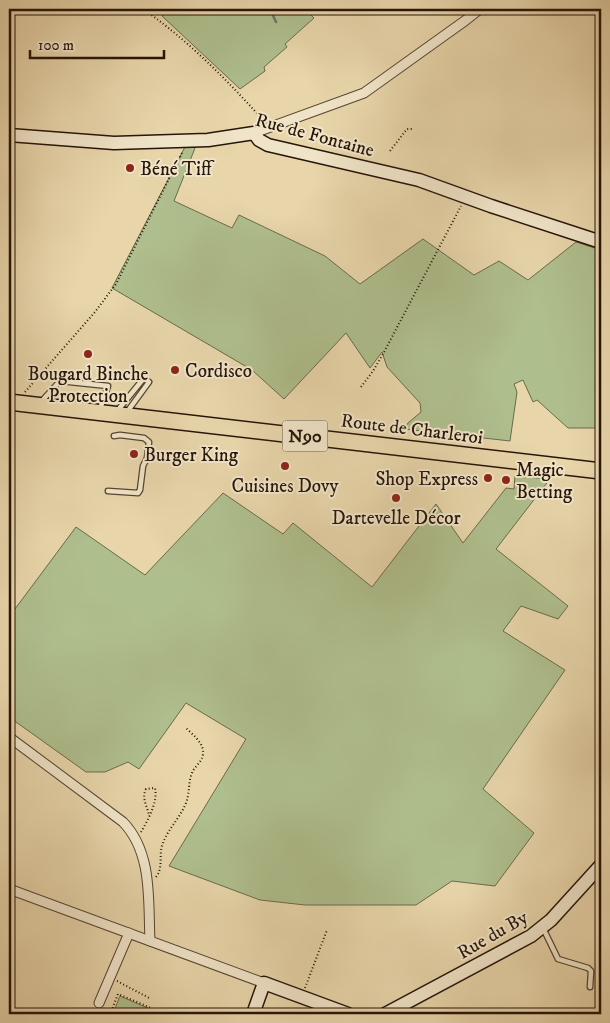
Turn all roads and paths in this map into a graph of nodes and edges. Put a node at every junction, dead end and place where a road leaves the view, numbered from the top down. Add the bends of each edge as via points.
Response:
1 (144, 9) edge
2 (480, 9) edge
3 (270, 127) junction
4 (413, 129) dead end
5 (254, 133) junction
6 (9, 135) edge
7 (188, 139) junction
8 (390, 151) dead end
9 (465, 197) junction
10 (601, 242) edge
11 (361, 387) dead end
12 (12, 402) edge
13 (38, 406) junction
14 (98, 412) junction
15 (119, 415) junction
16 (114, 436) dead end
17 (601, 471) edge
18 (108, 491) dead end
19 (186, 728) dead end
20 (9, 737) edge
21 (149, 816) junction
22 (136, 840) junction
23 (601, 865) edge
24 (147, 887) junction
25 (9, 889) edge
26 (543, 926) junction
27 (326, 930) dead end
28 (130, 933) junction
29 (150, 941) junction
30 (110, 977) junction
31 (264, 983) junction
32 (590, 987) dead end
33 (301, 997) junction
34 (151, 999) dead end
35 (99, 1003) dead end
36 (117, 1014) edge
37 (148, 1014) edge
38 (253, 1014) edge
39 (348, 1014) edge
40 (385, 1014) edge

1 - 3 path via 207,61
2 - 3 street via 364,93
3 - 5 street
4 - 8 path via 407,129
5 - 7 street, Rue de Fontaine via 208,140
5 - 9 street, Rue de Fontaine via 268,145 419,180
6 - 7 street, Rue de Fontaine via 114,143
7 - 12 path via 116,284 95,312
9 - 10 street, Rue de Fontaine
9 - 11 path via 387,346
12 - 13 main road, Route de Charleroi / N90
13 - 14 main road, Route de Charleroi / N90
13 - 14 lane via 60,381 108,386
14 - 15 main road, Route de Charleroi / N90
15 - 15 lane via 149,382 144,378
15 - 17 main road, Route de Charleroi / N90
16 - 18 lane via 144,438 148,442 147,458 142,466 138,493
19 - 24 path via 196,738 203,753 192,772 187,802 161,846 159,873
20 - 22 street via 123,822
21 - 21 path via 157,795 155,788 144,792
21 - 22 path
22 - 24 street via 144,860
23 - 26 street, Rue du By
24 - 29 street
25 - 28 street
26 - 32 lane via 558,960 588,968
26 - 40 street, Rue du By
27 - 33 path
28 - 29 street
28 - 30 street
29 - 31 street
30 - 34 path
30 - 35 street
31 - 33 street
31 - 38 street
33 - 39 street
36 - 37 path via 111,1012 118,994 151,1008

